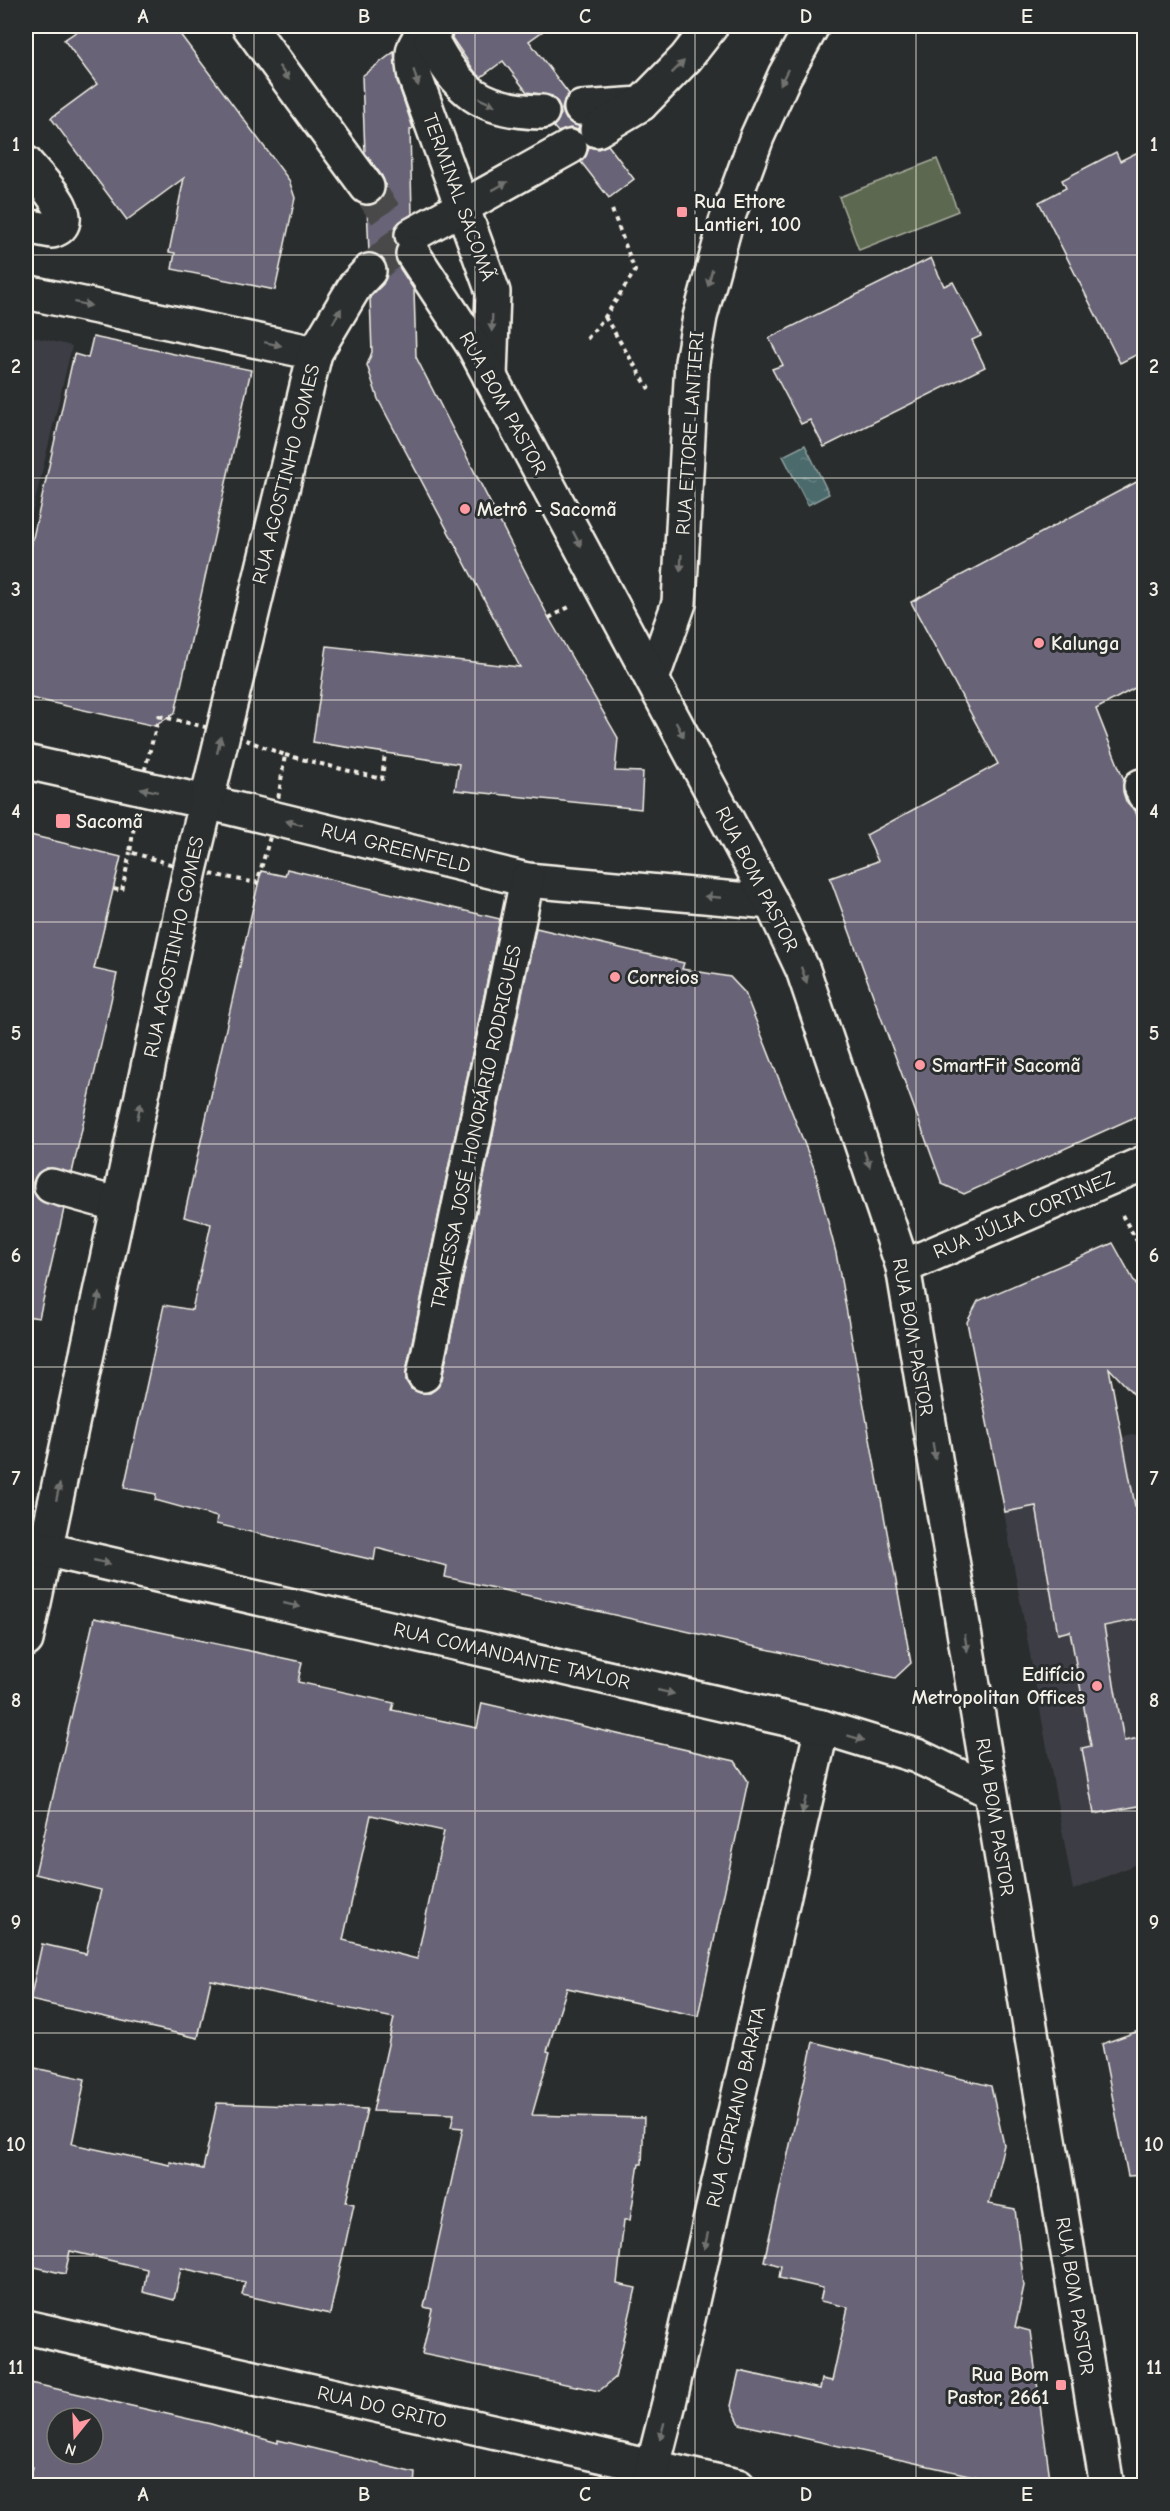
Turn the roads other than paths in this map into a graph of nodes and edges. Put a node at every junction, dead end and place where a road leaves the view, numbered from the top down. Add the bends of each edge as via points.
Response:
1 (249, 26) edge
2 (429, 26) edge
3 (436, 26) edge
4 (711, 26) edge
5 (812, 26) edge
6 (542, 112) dead end
7 (589, 119) dead end
8 (570, 147) dead end
9 (26, 163) edge
10 (367, 187) tunnel mouth
11 (462, 207) junction
12 (26, 226) edge
13 (369, 271) tunnel mouth
14 (26, 292) edge
15 (315, 353) junction
16 (490, 377) junction
17 (652, 679) junction
18 (26, 762) edge
19 (206, 802) junction
20 (527, 880) junction
21 (771, 902) junction
22 (1144, 1163) edge
23 (51, 1186) dead end
24 (119, 1205) junction
25 (903, 1267) junction
26 (424, 1375) dead end
27 (35, 1547) edge
28 (26, 1640) edge
29 (822, 1727) junction
30 (990, 1791) junction
31 (26, 2327) edge
32 (650, 2477) edge
33 (738, 2486) edge
34 (1107, 2486) edge

1 -> 10 street
2 -> 11 street, TERMINAL SACOMÃ via 417,39 411,56
3 -> 6 street via 431,39 445,67 471,94 515,111
7 -> 4 street via 641,104
5 -> 17 street, RUA ETTORE LANTIERI via 757,137 726,222 699,317 692,362 679,603
11 -> 8 street
9 - 12 street via 62,206 64,220 52,231
11 -> 16 street, TERMINAL SACOMÃ via 493,292
11 - 16 street, RUA BOM PASTOR via 413,245
15 -> 13 street, RUA AGOSTINHO GOMES via 355,286
14 -> 15 street
19 -> 15 street, RUA AGOSTINHO GOMES
16 -> 17 street, RUA BOM PASTOR
17 -> 21 street, RUA BOM PASTOR
19 -> 18 street, RUA GREENFELD
20 -> 19 street, RUA GREENFELD
24 -> 19 street, RUA AGOSTINHO GOMES
21 -> 20 street, RUA GREENFELD
20 - 26 street, TRAVESSA JOSÉ HONORÁRIO RODRIGUES
21 -> 25 street, RUA BOM PASTOR via 803,970
22 - 25 street, RUA JÚLIA CORTINEZ
23 - 24 street
27 -> 24 street, RUA AGOSTINHO GOMES
25 -> 30 street, RUA BOM PASTOR
27 - 28 street, RUA AGOSTINHO GOMES
27 -> 29 street, RUA COMANDANTE TAYLOR
29 -> 30 street, RUA COMANDANTE TAYLOR via 917,1756
29 -> 32 street, RUA CIPRIANO BARATA
30 - 34 street, RUA BOM PASTOR
31 - 32 street, RUA DO GRITO
32 - 33 street, RUA DO GRITO

